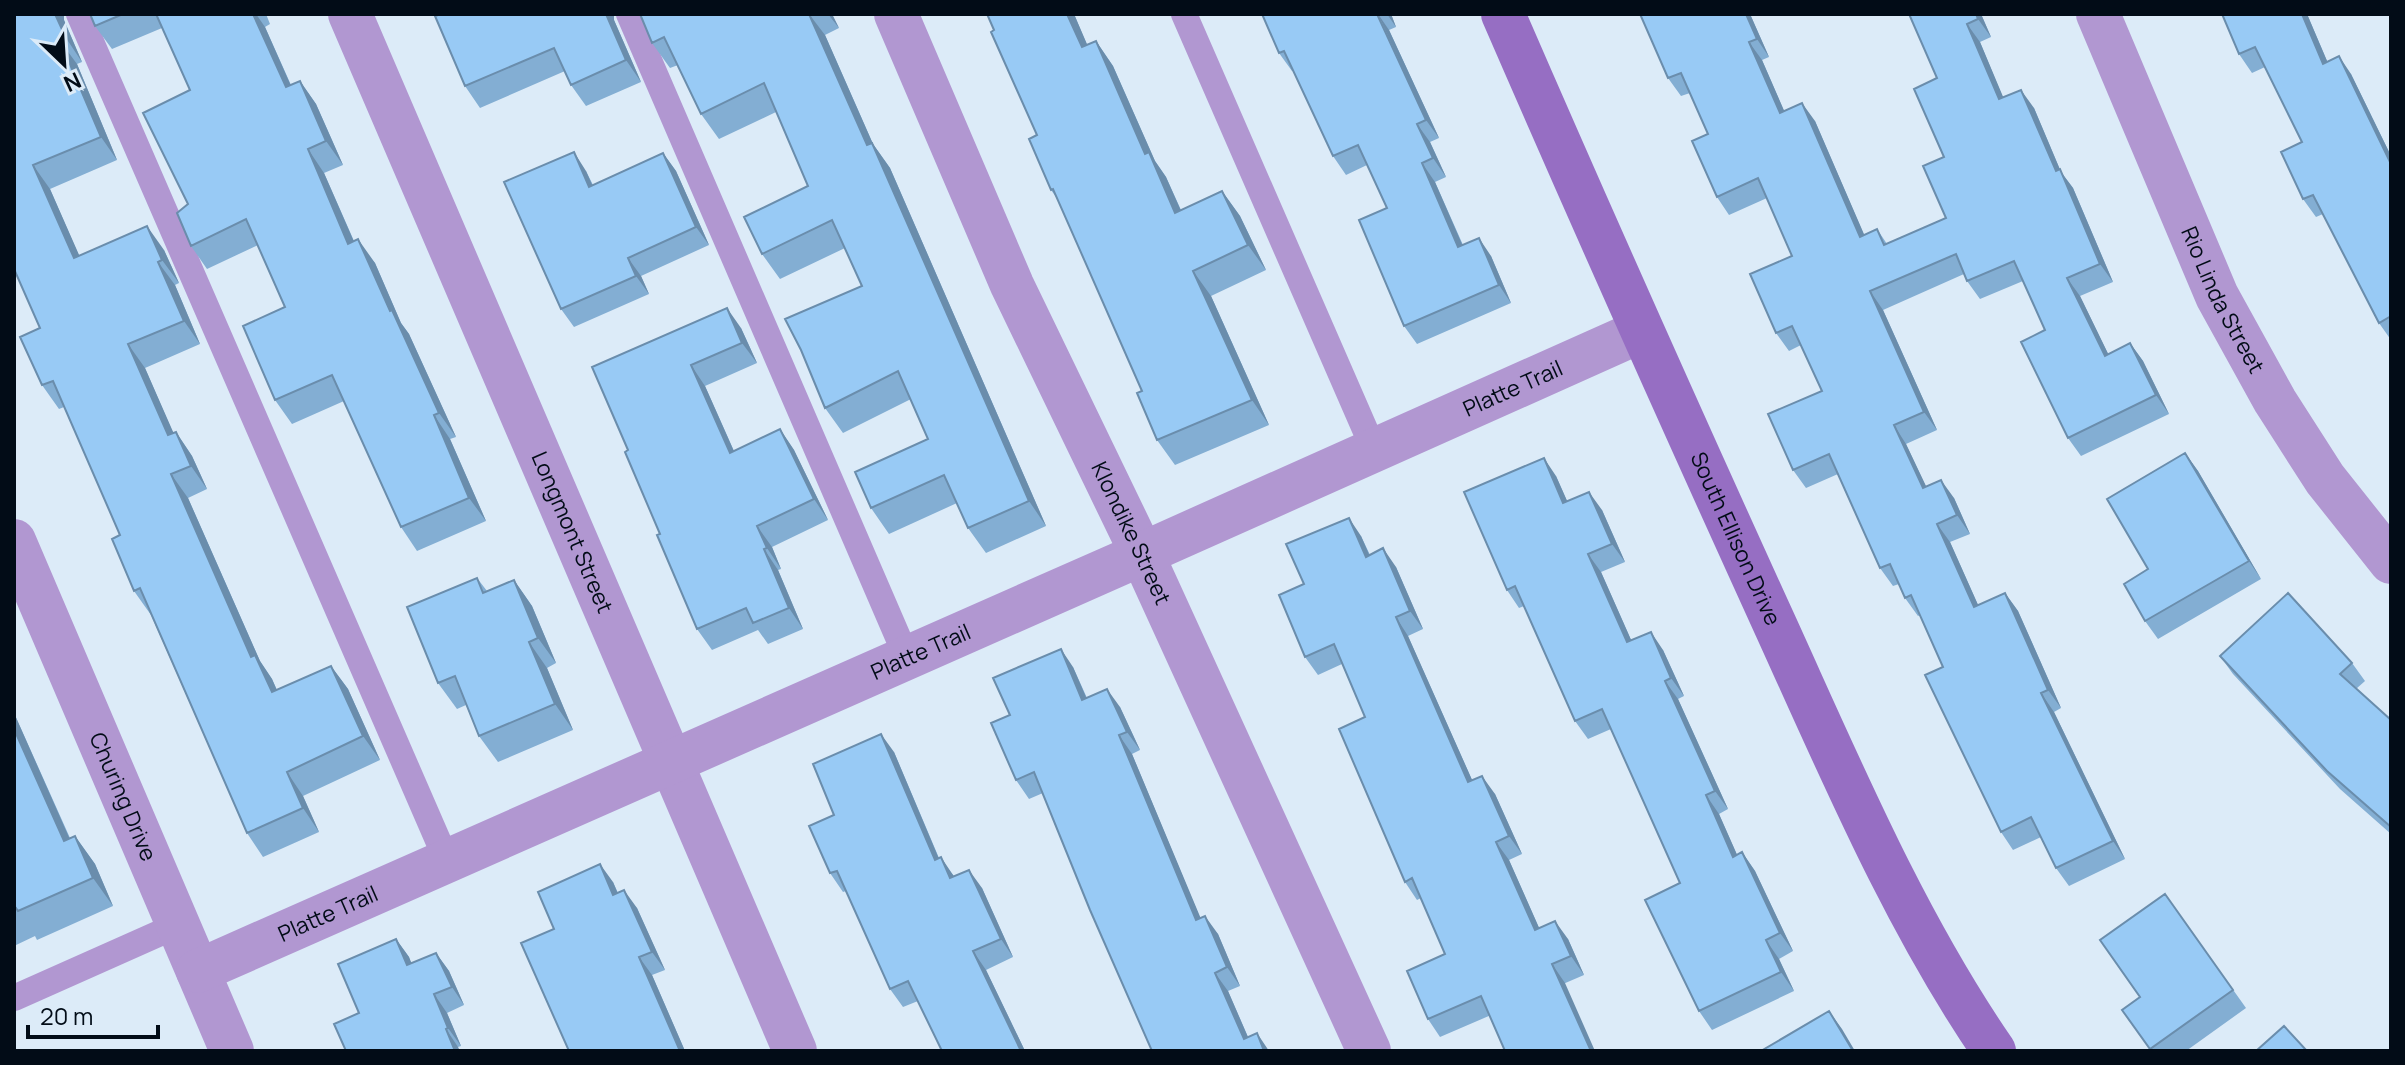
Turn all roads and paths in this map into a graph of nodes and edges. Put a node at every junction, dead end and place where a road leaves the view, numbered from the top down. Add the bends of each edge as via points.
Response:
1 (79, 14) edge
2 (350, 14) edge
3 (629, 14) edge
4 (896, 14) edge
5 (1184, 14) edge
6 (1503, 14) edge
7 (2098, 14) edge
8 (1641, 331) junction
9 (1374, 450) junction
10 (14, 541) edge
11 (1142, 554) junction
12 (2391, 562) edge
13 (907, 658) junction
14 (671, 761) junction
15 (447, 861) junction
16 (178, 925) junction
17 (198, 971) junction
18 (14, 998) edge
19 (232, 1051) edge
20 (795, 1051) edge
21 (1369, 1051) edge
22 (1994, 1051) edge

1 - 15 lane
2 - 14 street, Longmont Street
3 - 13 lane
4 - 11 street, Klondike Street via 1012,285
5 - 9 lane
6 - 8 street, South Ellison Drive
7 - 12 street, Rio Linda Street via 2217,296 2325,479
8 - 9 street, Platte Trail
8 - 22 street, South Ellison Drive via 1869,830 1964,1008
9 - 11 street, Platte Trail
10 - 16 street, Churing Drive
11 - 13 street, Platte Trail
11 - 21 street, Klondike Street
13 - 14 street, Platte Trail
14 - 15 street, Platte Trail
14 - 20 street, Longmont Street
15 - 17 street, Platte Trail
16 - 17 street, Churing Drive
16 - 18 lane
17 - 19 street, Churing Drive

